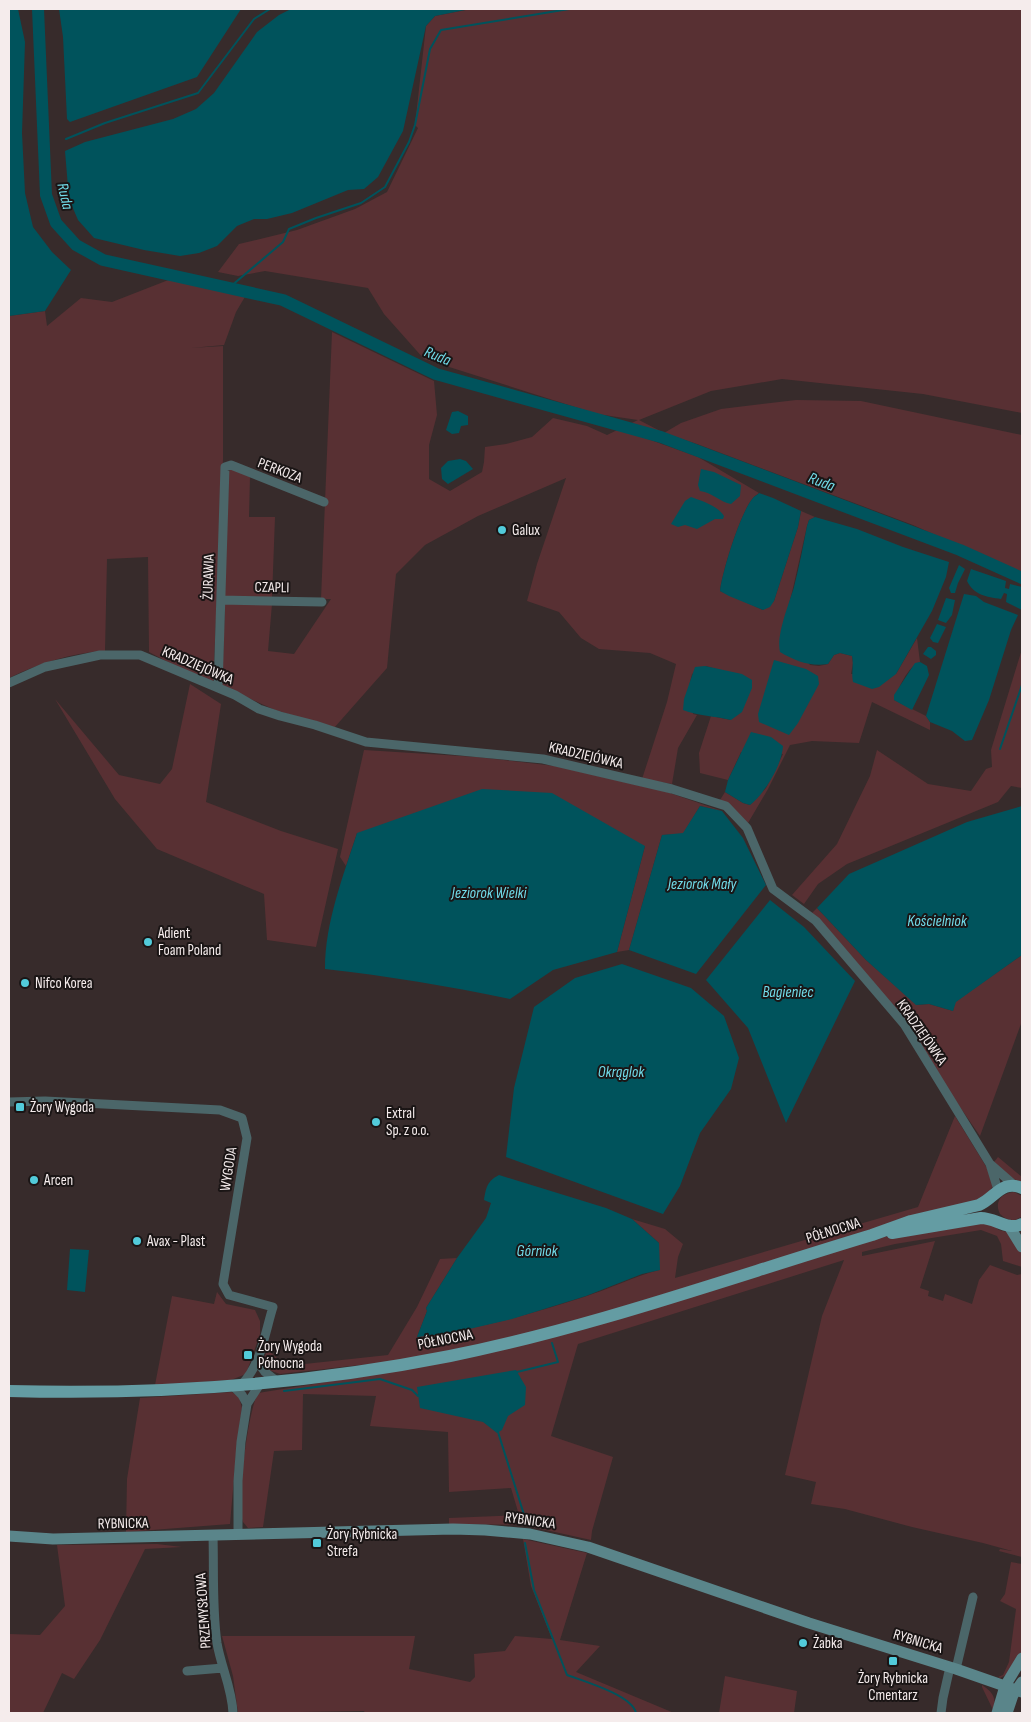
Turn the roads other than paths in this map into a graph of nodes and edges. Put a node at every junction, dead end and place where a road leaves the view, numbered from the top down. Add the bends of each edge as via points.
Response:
1 (225, 467) joint
2 (324, 502) dead end
3 (221, 600) junction
4 (322, 602) dead end
5 (9, 683) edge
6 (218, 688) junction
7 (9, 1102) edge
8 (990, 1164) junction
9 (1018, 1187) edge
10 (995, 1194) junction
11 (1022, 1224) edge
12 (1005, 1225) junction
13 (872, 1235) junction
14 (1022, 1247) edge
15 (257, 1361) junction
16 (279, 1382) junction
17 (260, 1384) junction
18 (237, 1386) junction
19 (9, 1391) edge
20 (247, 1404) junction
21 (238, 1535) junction
22 (9, 1536) edge
23 (214, 1536) junction
24 (973, 1597) dead end
25 (1022, 1658) edge
26 (223, 1668) junction
27 (956, 1669) junction
28 (187, 1671) dead end
29 (1005, 1686) junction
30 (1021, 1691) edge
31 (1003, 1710) edge
32 (233, 1713) edge
33 (941, 1713) edge

1 - 2 street, PERKOZA via 231,466
1 - 3 street, ŻURAWIA
3 - 4 street, CZAPLI
3 - 6 street, ŻURAWIA
5 - 6 street, KRADZIEJÓWKA via 45,666 100,654 140,655
6 - 8 street, KRADZIEJÓWKA via 259,709 366,742 543,759 672,789 726,806 747,828 773,889 816,921 904,1024
7 - 15 street, WYGODA via 220,1110 242,1118 247,1138 223,1284 229,1295 273,1307
8 - 9 street, KRADZIEJÓWKA
8 - 10 street, KRADZIEJÓWKA
9 - 10 main road, PÓŁNOCNA via 1004,1187
10 - 12 main road via 993,1209
10 - 13 main road, PÓŁNOCNA via 973,1206 911,1221
11 - 12 main road, PÓŁNOCNA
12 - 13 main road, PÓŁNOCNA via 980,1218
12 - 14 street
13 - 16 main road, PÓŁNOCNA via 549,1333 416,1362
15 - 16 street
15 - 18 street, WYGODA via 250,1376
16 - 17 main road, PÓŁNOCNA
17 - 18 main road, PÓŁNOCNA
17 - 20 street
18 - 19 main road, PÓŁNOCNA via 129,1392
18 - 20 street
20 - 21 street via 238,1481
21 - 23 street, RYBNICKA
21 - 27 street, RYBNICKA via 453,1530 530,1534 588,1547
22 - 23 street, RYBNICKA via 53,1539
23 - 26 street, PRZEMYSŁOWA via 215,1614
24 - 27 street
25 - 29 street
26 - 28 street
26 - 32 street, PRZEMYSŁOWA via 231,1691
27 - 29 street, RYBNICKA
27 - 31 street via 992,1689
27 - 33 street via 943,1698
29 - 30 street, RYBNICKA
29 - 31 street
30 - 31 street

